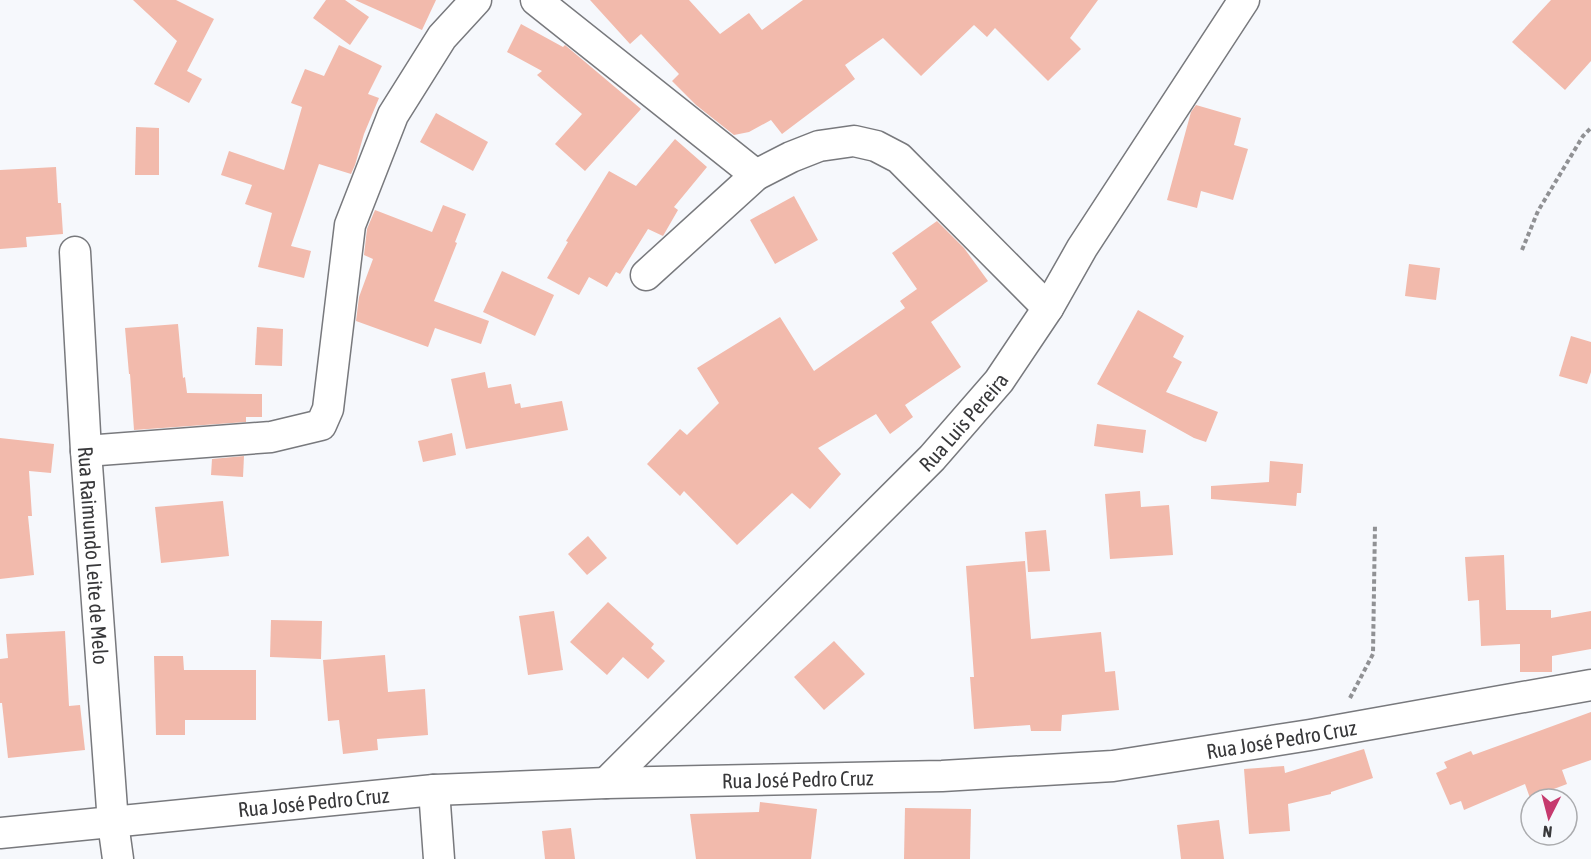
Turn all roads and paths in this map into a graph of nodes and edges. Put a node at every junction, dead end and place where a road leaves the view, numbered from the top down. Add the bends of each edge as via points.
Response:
1 (476, 0) edge
2 (536, 0) edge
3 (1244, 0) edge
4 (1591, 128) edge
5 (756, 175) junction
6 (1522, 250) dead end
7 (75, 252) dead end
8 (646, 275) dead end
9 (1048, 308) junction
10 (86, 452) junction
11 (1375, 524) dead end
12 (1591, 685) edge
13 (1332, 730) junction
14 (606, 783) junction
15 (434, 790) junction
16 (113, 823) junction
17 (0, 833) edge
18 (118, 859) edge
19 (439, 859) edge

1 - 10 street via 442,37 393,115 350,225 328,409 321,425 271,437
2 - 5 street
3 - 9 street, Rua Luis Pereira via 1082,248
4 - 6 path via 1538,211
5 - 8 street
5 - 9 street via 819,146 854,141 876,146 899,158 923,180
7 - 10 street, Rua Raimundo Leite de Melo
9 - 14 street, Rua Luis Pereira via 999,381 932,458
10 - 16 street, Rua Raimundo Leite de Melo
11 - 13 path via 1373,654
12 - 13 street, Rua José Pedro Cruz
13 - 14 street, Rua José Pedro Cruz via 1113,766 942,776
14 - 15 street, Rua José Pedro Cruz
15 - 16 street, Rua José Pedro Cruz
15 - 19 street
16 - 17 street, Rua José Pedro Cruz
16 - 18 street, Rua Raimundo Leite de Melo

